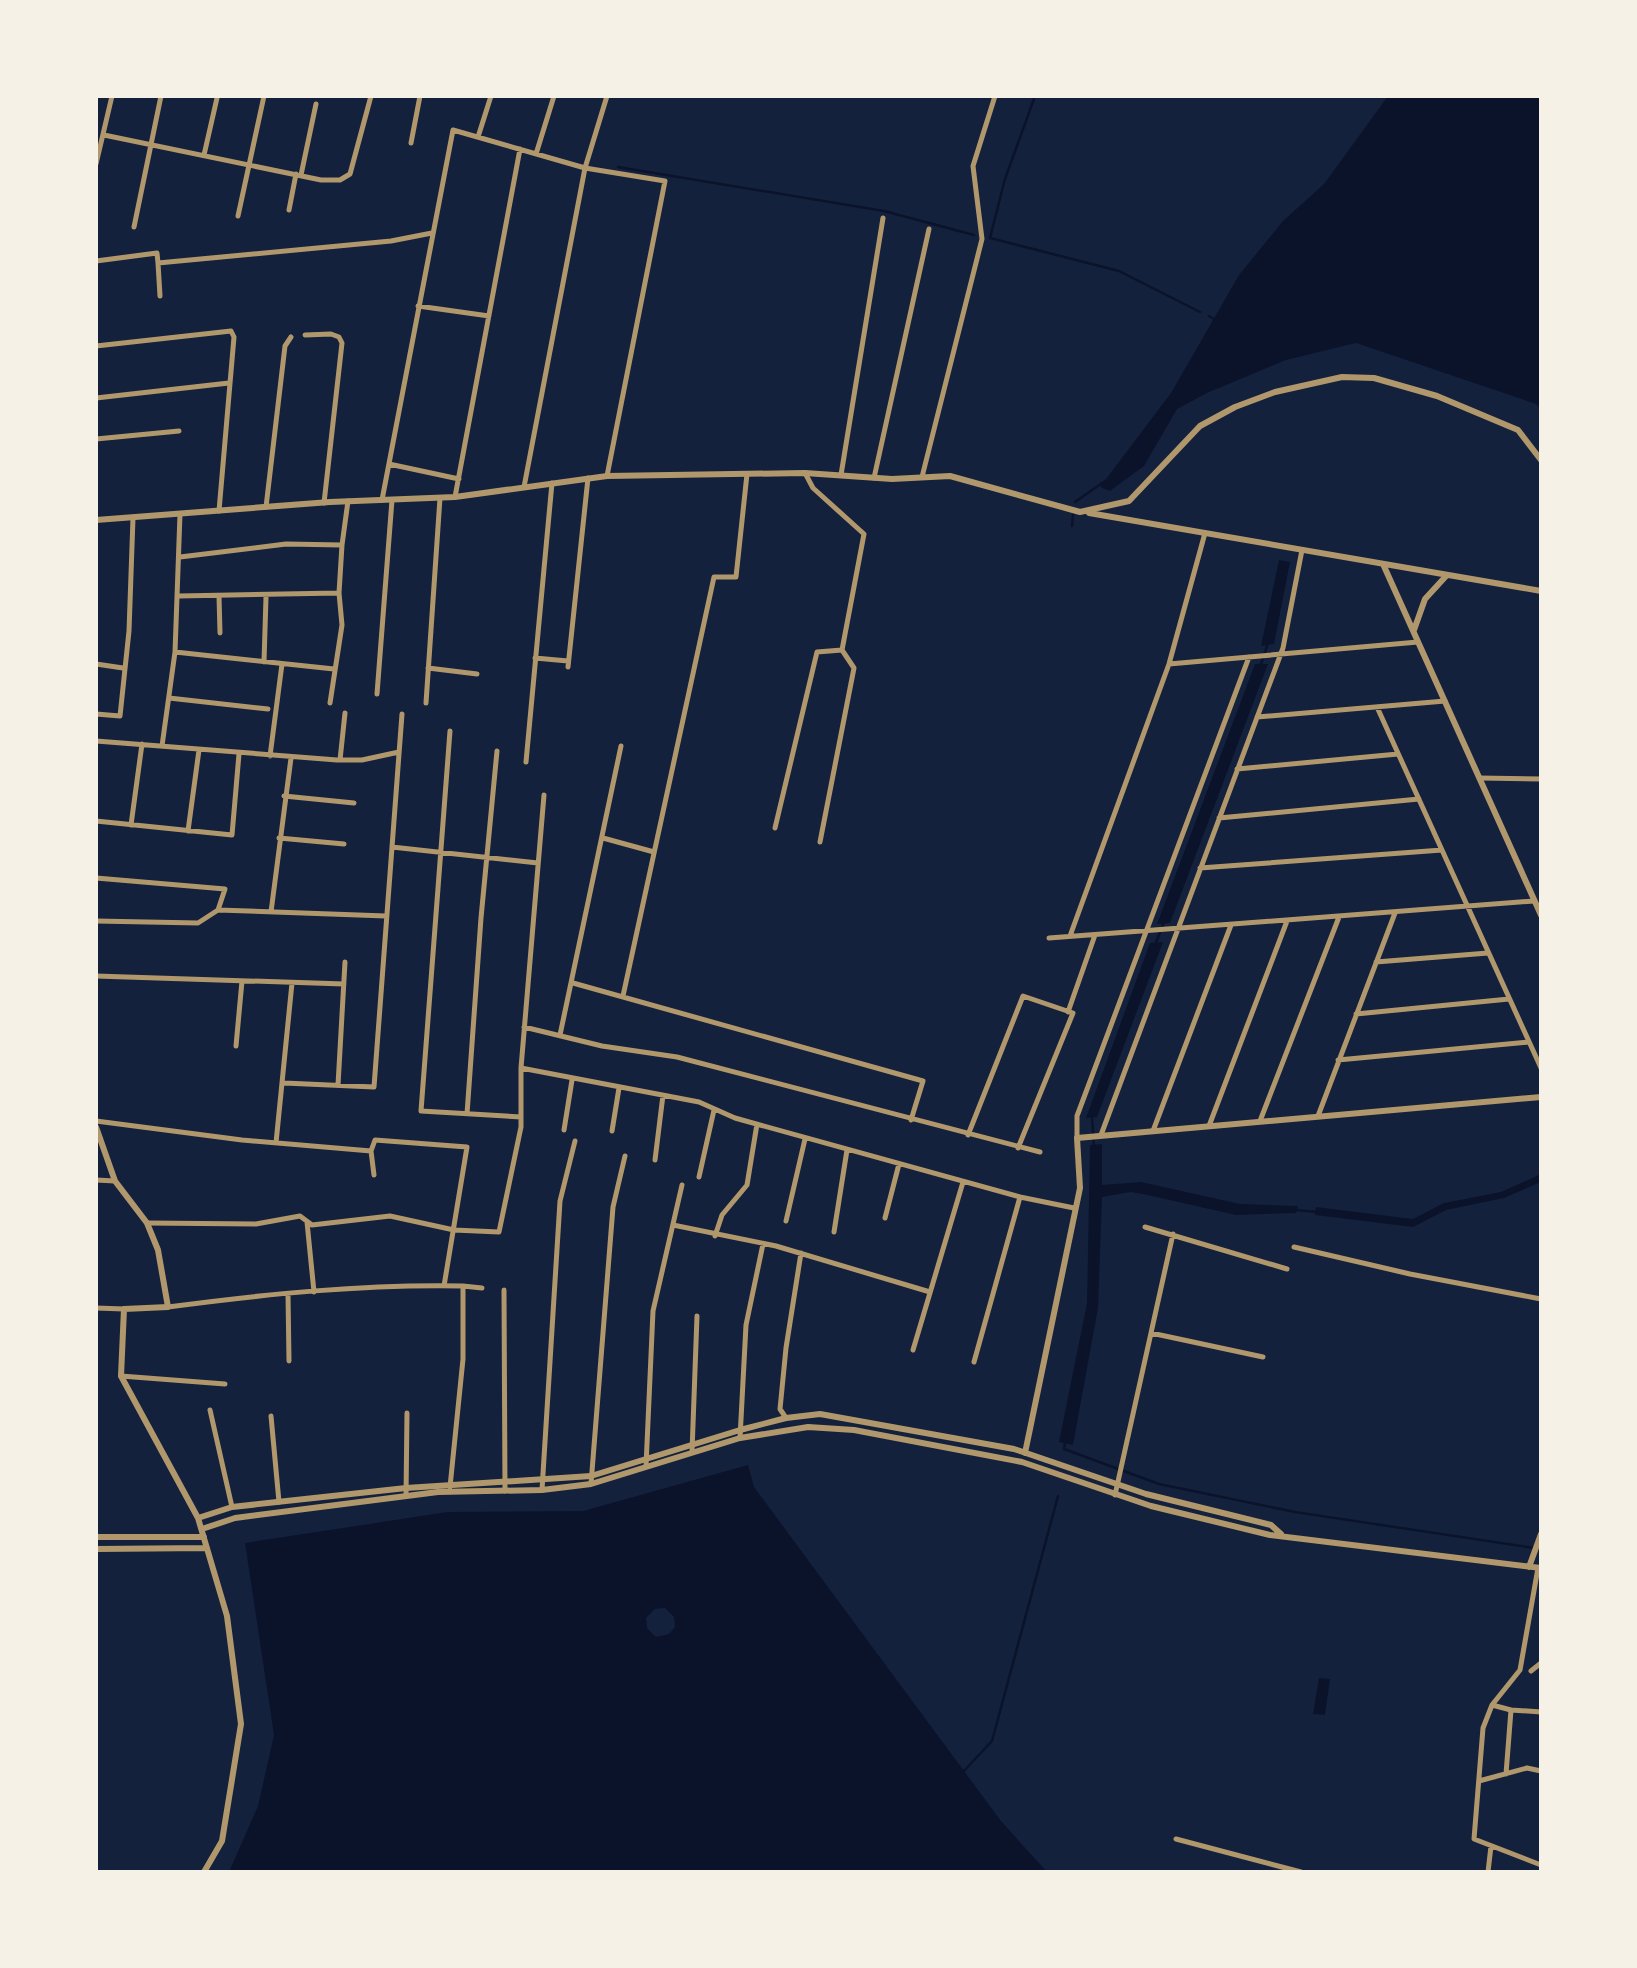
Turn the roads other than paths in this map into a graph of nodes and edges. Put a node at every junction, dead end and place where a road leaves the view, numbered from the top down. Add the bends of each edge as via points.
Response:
1 (112, 96) edge
2 (162, 96) edge
3 (264, 96) edge
4 (371, 96) edge
5 (421, 96) edge
6 (491, 96) edge
7 (554, 96) edge
8 (607, 96) edge
9 (995, 96) edge
10 (216, 98) edge
11 (316, 104) dead end
12 (104, 135) junction
13 (478, 137) junction
14 (411, 143) dead end
15 (151, 145) junction
16 (520, 149) junction
17 (536, 154) junction
18 (204, 155) junction
19 (96, 164) edge
20 (250, 165) junction
21 (585, 168) junction
22 (298, 175) junction
23 (289, 210) dead end
24 (239, 216) dead end
25 (883, 218) dead end
26 (134, 227) dead end
27 (929, 229) dead end
28 (432, 233) junction
29 (96, 261) edge
30 (158, 263) junction
31 (160, 296) dead end
32 (418, 306) junction
33 (489, 316) junction
34 (305, 335) dead end
35 (292, 337) dead end
36 (96, 346) edge
37 (229, 383) junction
38 (96, 398) edge
39 (179, 431) dead end
40 (96, 439) edge
41 (1541, 460) edge
42 (389, 464) junction
43 (805, 473) junction
44 (747, 474) junction
45 (841, 475) junction
46 (607, 476) junction
47 (922, 477) junction
48 (588, 478) junction
49 (874, 478) junction
50 (459, 479) junction
51 (552, 484) junction
52 (524, 488) junction
53 (455, 497) junction
54 (440, 498) junction
55 (382, 500) junction
56 (392, 500) junction
57 (348, 502) junction
58 (324, 503) junction
59 (266, 507) junction
60 (219, 511) junction
61 (1080, 512) junction
62 (180, 514) junction
63 (134, 517) junction
64 (96, 520) edge
65 (1205, 533) junction
66 (342, 545) junction
67 (1302, 550) junction
68 (180, 557) junction
69 (1383, 564) junction
70 (1447, 575) junction
71 (1541, 591) edge
72 (340, 593) junction
73 (179, 596) junction
74 (219, 596) junction
75 (267, 597) junction
76 (1414, 632) junction
77 (220, 633) dead end
78 (1418, 642) junction
79 (842, 650) junction
80 (175, 652) junction
81 (1280, 654) junction
82 (1249, 657) junction
83 (536, 658) junction
84 (264, 662) junction
85 (96, 664) edge
86 (282, 664) junction
87 (1168, 664) junction
88 (123, 668) junction
89 (428, 668) junction
90 (334, 669) junction
91 (477, 674) dead end
92 (377, 694) dead end
93 (169, 698) junction
94 (1445, 701) junction
95 (330, 703) dead end
96 (426, 703) dead end
97 (1377, 707) junction
98 (268, 709) dead end
99 (345, 713) dead end
100 (96, 714) edge
101 (402, 714) dead end
102 (1256, 717) junction
103 (450, 731) dead end
104 (97, 744) edge
105 (142, 744) junction
106 (162, 746) junction
107 (621, 746) dead end
108 (199, 750) junction
109 (497, 751) dead end
110 (399, 752) junction
111 (239, 754) junction
112 (1398, 754) junction
113 (270, 756) junction
114 (291, 758) junction
115 (340, 760) junction
116 (526, 762) dead end
117 (1237, 768) junction
118 (1479, 778) junction
119 (1541, 779) edge
120 (544, 795) dead end
121 (284, 796) junction
122 (1419, 799) junction
123 (354, 803) dead end
124 (1219, 818) junction
125 (96, 821) edge
126 (131, 825) junction
127 (775, 828) dead end
128 (188, 831) junction
129 (279, 838) junction
130 (603, 838) junction
131 (820, 842) dead end
132 (344, 844) dead end
133 (392, 848) junction
134 (1442, 850) junction
135 (654, 852) junction
136 (441, 853) junction
137 (486, 858) junction
138 (538, 863) junction
139 (1200, 868) junction
140 (96, 878) edge
141 (1534, 901) junction
142 (1468, 907) junction
143 (218, 910) junction
144 (271, 912) junction
145 (1395, 913) junction
146 (1541, 915) edge
147 (386, 916) junction
148 (1339, 917) junction
149 (96, 921) edge
150 (1286, 921) junction
151 (1231, 925) junction
152 (1177, 929) junction
153 (1150, 931) junction
154 (1095, 935) junction
155 (1070, 936) junction
156 (1049, 938) dead end
157 (1488, 953) junction
158 (345, 962) dead end
159 (1376, 962) junction
160 (96, 976) edge
161 (242, 981) junction
162 (292, 983) junction
163 (573, 983) junction
164 (344, 985) junction
165 (622, 996) junction
166 (1509, 999) junction
167 (1068, 1012) junction
168 (1356, 1014) junction
169 (524, 1027) junction
170 (560, 1035) junction
171 (1529, 1042) junction
172 (236, 1046) dead end
173 (1338, 1060) junction
174 (521, 1068) junction
175 (1541, 1068) edge
176 (572, 1080) junction
177 (284, 1083) junction
178 (338, 1085) junction
179 (619, 1088) junction
180 (663, 1095) junction
181 (1541, 1097) edge
182 (713, 1110) junction
183 (467, 1114) junction
184 (1318, 1116) junction
185 (521, 1117) junction
186 (911, 1120) junction
187 (96, 1121) edge
188 (1261, 1121) junction
189 (757, 1124) junction
190 (1209, 1126) junction
191 (96, 1127) edge
192 (564, 1130) dead end
193 (612, 1131) dead end
194 (1153, 1131) junction
195 (968, 1135) junction
196 (1101, 1135) junction
197 (1077, 1138) junction
198 (805, 1139) junction
199 (575, 1141) dead end
200 (276, 1143) junction
201 (1018, 1148) junction
202 (847, 1150) junction
203 (371, 1151) junction
204 (1040, 1152) dead end
205 (625, 1156) dead end
206 (655, 1160) dead end
207 (899, 1164) junction
208 (374, 1175) dead end
209 (699, 1177) dead end
210 (96, 1180) edge
211 (115, 1181) junction
212 (963, 1182) junction
213 (682, 1185) dead end
214 (1020, 1197) junction
215 (1074, 1208) junction
216 (886, 1218) dead end
217 (786, 1221) dead end
218 (307, 1222) junction
219 (147, 1223) junction
220 (673, 1225) junction
221 (1145, 1227) dead end
222 (454, 1230) junction
223 (834, 1232) dead end
224 (1173, 1234) junction
225 (715, 1236) junction
226 (763, 1244) junction
227 (1294, 1247) dead end
228 (801, 1253) junction
229 (1287, 1269) dead end
230 (444, 1286) junction
231 (463, 1286) junction
232 (482, 1287) dead end
233 (504, 1290) dead end
234 (314, 1292) junction
235 (930, 1292) junction
236 (288, 1294) junction
237 (1541, 1299) edge
238 (168, 1307) junction
239 (96, 1308) edge
240 (124, 1309) junction
241 (697, 1317) dead end
242 (1151, 1333) junction
243 (913, 1350) dead end
244 (1263, 1357) dead end
245 (289, 1361) dead end
246 (974, 1362) dead end
247 (121, 1376) junction
248 (225, 1384) dead end
249 (210, 1410) dead end
250 (407, 1413) dead end
251 (271, 1416) dead end
252 (786, 1418) junction
253 (740, 1434) junction
254 (692, 1443) junction
255 (692, 1452) junction
256 (1025, 1453) junction
257 (646, 1462) junction
258 (591, 1476) junction
259 (543, 1481) junction
260 (505, 1483) junction
261 (591, 1484) junction
262 (1118, 1485) junction
263 (450, 1488) junction
264 (542, 1490) junction
265 (505, 1491) junction
266 (406, 1492) junction
267 (1115, 1495) junction
268 (279, 1502) junction
269 (232, 1507) junction
270 (198, 1518) junction
271 (203, 1533) junction
272 (1281, 1534) junction
273 (1541, 1534) edge
274 (96, 1537) edge
275 (207, 1548) junction
276 (96, 1549) edge
277 (1530, 1567) junction
278 (1539, 1568) edge
279 (1541, 1663) edge
280 (1531, 1671) dead end
281 (1492, 1705) junction
282 (1511, 1710) junction
283 (1541, 1712) edge
284 (1541, 1771) edge
285 (1506, 1774) junction
286 (1479, 1781) junction
287 (1176, 1839) dead end
288 (1491, 1846) junction
289 (1541, 1865) edge
290 (204, 1872) edge
291 (1301, 1872) edge
292 (1488, 1872) edge

1 - 12 street
2 - 15 street
3 - 20 street
4 - 22 street via 350,174 334,180
5 - 14 street
6 - 13 street
7 - 17 street
8 - 21 street
9 - 47 street via 973,166 982,239
10 - 18 street
11 - 22 street
12 - 15 street
12 - 19 street
13 - 16 street
13 - 28 street via 453,130
15 - 18 street
15 - 26 street
16 - 17 street
16 - 33 street
17 - 21 street
18 - 20 street
20 - 22 street
20 - 24 street
21 - 46 street via 665,181
21 - 52 street
22 - 23 street
25 - 45 street
27 - 49 street
28 - 30 street
28 - 32 street
29 - 30 street via 157,253
30 - 31 street
32 - 33 street
32 - 42 street
33 - 50 street
34 - 58 street via 331,334 342,343
35 - 59 street via 285,345
36 - 37 street via 231,331
37 - 38 street
37 - 60 street
39 - 40 street
41 - 61 street via 1518,430 1437,396 1374,378 1342,377 1275,392 1235,407 1200,426 1129,501
42 - 50 street
42 - 55 street
43 - 44 street
43 - 45 street
43 - 79 street via 813,488 864,534
44 - 46 street
44 - 135 street via 736,577 715,577
45 - 49 street
46 - 48 street
47 - 49 street
47 - 61 street via 950,476
48 - 51 street
48 - 83 street via 568,664
50 - 53 street
51 - 52 street
51 - 83 street
52 - 53 street
53 - 54 street
54 - 56 street
54 - 89 street
55 - 56 street
55 - 57 street
56 - 92 street
57 - 58 street
57 - 66 street
58 - 59 street
59 - 60 street
60 - 62 street
61 - 65 street
62 - 63 street
62 - 68 street
63 - 64 street
63 - 88 street
65 - 67 street
65 - 87 street
66 - 68 street via 286,544
66 - 72 street
67 - 69 street
67 - 81 street
68 - 73 street
69 - 70 street
69 - 76 street
70 - 71 street
70 - 76 street via 1424,599
72 - 75 street
72 - 90 street via 342,625
73 - 74 street
73 - 80 street
74 - 75 street
74 - 77 street
75 - 84 street
76 - 78 street
78 - 81 street
78 - 94 street
79 - 127 street via 817,652
79 - 131 street via 854,668
80 - 84 street
80 - 93 street
81 - 82 street
81 - 102 street
82 - 87 street
82 - 153 street
83 - 116 street
84 - 86 street
85 - 88 street
86 - 90 street
86 - 113 street
87 - 155 street
88 - 100 street via 120,716
89 - 91 street
89 - 96 street
90 - 95 street
93 - 98 street
93 - 106 street
94 - 97 street
94 - 118 street
97 - 102 street
97 - 112 street
99 - 115 street
101 - 110 street
102 - 117 street
103 - 136 street
104 - 105 street
105 - 106 street
105 - 126 street
106 - 108 street
107 - 130 street
108 - 111 street
108 - 128 street
109 - 137 street
110 - 115 street
110 - 133 street
111 - 113 street
111 - 128 street via 232,835
112 - 117 street
112 - 122 street
113 - 114 street
114 - 115 street
114 - 121 street
117 - 124 street
118 - 119 street
118 - 141 street
120 - 138 street
121 - 123 street
121 - 129 street
122 - 124 street
122 - 134 street
124 - 139 street
125 - 126 street
126 - 128 street
129 - 132 street
129 - 144 street
130 - 135 street
130 - 163 street
133 - 136 street
133 - 147 street
134 - 139 street
134 - 142 street
135 - 165 street
136 - 137 street
136 - 183 street via 421,1111
137 - 138 street
137 - 183 street
138 - 169 street
139 - 152 street
140 - 143 street via 225,889
141 - 142 street
141 - 146 street
142 - 145 street
142 - 157 street
143 - 144 street
143 - 149 street via 198,923
144 - 147 street
145 - 148 street
145 - 159 street
147 - 178 street via 374,1087
148 - 150 street
148 - 188 street
150 - 151 street
150 - 190 street
151 - 152 street
151 - 194 street
152 - 153 street
152 - 196 street
153 - 154 street
153 - 197 street via 1077,1116
154 - 155 street
154 - 167 street
155 - 156 street
157 - 159 street
157 - 166 street
158 - 164 street
159 - 168 street
160 - 161 street
161 - 162 street
161 - 172 street
162 - 164 street
162 - 177 street
163 - 165 street
163 - 170 street
164 - 178 street
165 - 186 street via 923,1081
166 - 168 street
166 - 171 street
167 - 195 street via 1023,996
167 - 201 street via 1073,1013
168 - 173 street
169 - 170 street
169 - 174 street
170 - 186 street via 677,1057
171 - 173 street
171 - 175 street
173 - 184 street
174 - 176 street
174 - 185 street
176 - 179 street
176 - 192 street
177 - 178 street
177 - 200 street
179 - 180 street
179 - 193 street
180 - 182 street via 699,1101
180 - 206 street
181 - 184 street
182 - 189 street
182 - 209 street
183 - 185 street
184 - 188 street
185 - 222 street via 499,1232
186 - 195 street
187 - 200 street
188 - 190 street
189 - 198 street
189 - 225 street via 747,1185 722,1214
190 - 194 street
191 - 211 street
194 - 196 street
195 - 201 street
196 - 197 street
197 - 215 street via 1080,1188
198 - 202 street
198 - 217 street
199 - 259 street via 560,1201
200 - 203 street
201 - 204 street
202 - 207 street
202 - 223 street
203 - 208 street
203 - 222 street via 375,1140 467,1147
205 - 258 street via 613,1207
207 - 212 street
207 - 216 street
210 - 211 street
211 - 219 street
212 - 214 street
212 - 235 street
213 - 220 street
214 - 215 street
214 - 246 street
215 - 256 street
218 - 219 street via 300,1216 256,1224
218 - 222 street via 312,1226 390,1216
218 - 234 street
219 - 238 street via 158,1250
220 - 225 street
220 - 257 street via 653,1311
221 - 224 street
222 - 230 street
224 - 229 street
224 - 242 street
225 - 226 street
226 - 228 street
226 - 253 street via 746,1325
227 - 237 street
228 - 235 street
228 - 252 street via 780,1409
230 - 231 street
230 - 234 street
231 - 232 street
231 - 263 street via 463,1359
233 - 260 street
234 - 236 street
235 - 243 street
236 - 238 street
236 - 245 street
238 - 240 street
239 - 240 street
240 - 247 street
241 - 254 street
242 - 244 street
242 - 262 street
247 - 248 street
247 - 270 street
249 - 269 street
250 - 266 street
251 - 268 street
252 - 253 street
252 - 256 street via 820,1414
253 - 254 street
253 - 255 street
253 - 267 street via 808,1427 854,1430 1022,1462
254 - 255 street
254 - 257 street
255 - 257 street
256 - 262 street
257 - 258 street
257 - 261 street
258 - 259 street
258 - 261 street
259 - 260 street
259 - 264 street
260 - 263 street
260 - 265 street
261 - 264 street
262 - 267 street
262 - 272 street via 1271,1525
263 - 265 street
263 - 266 street
264 - 265 street
266 - 268 street
266 - 271 street via 235,1518
267 - 272 street via 1216,1523
268 - 269 street
269 - 270 street
270 - 271 street
271 - 274 street
271 - 275 street
272 - 277 street
273 - 277 street
275 - 276 street
275 - 290 street via 227,1616 241,1724 222,1841
277 - 278 street
278 - 281 street via 1520,1670
279 - 280 street
281 - 282 street
281 - 286 street via 1483,1728
282 - 283 street
282 - 285 street
284 - 285 street via 1527,1768
285 - 286 street
286 - 288 street via 1474,1839
287 - 291 street
288 - 289 street
288 - 292 street

